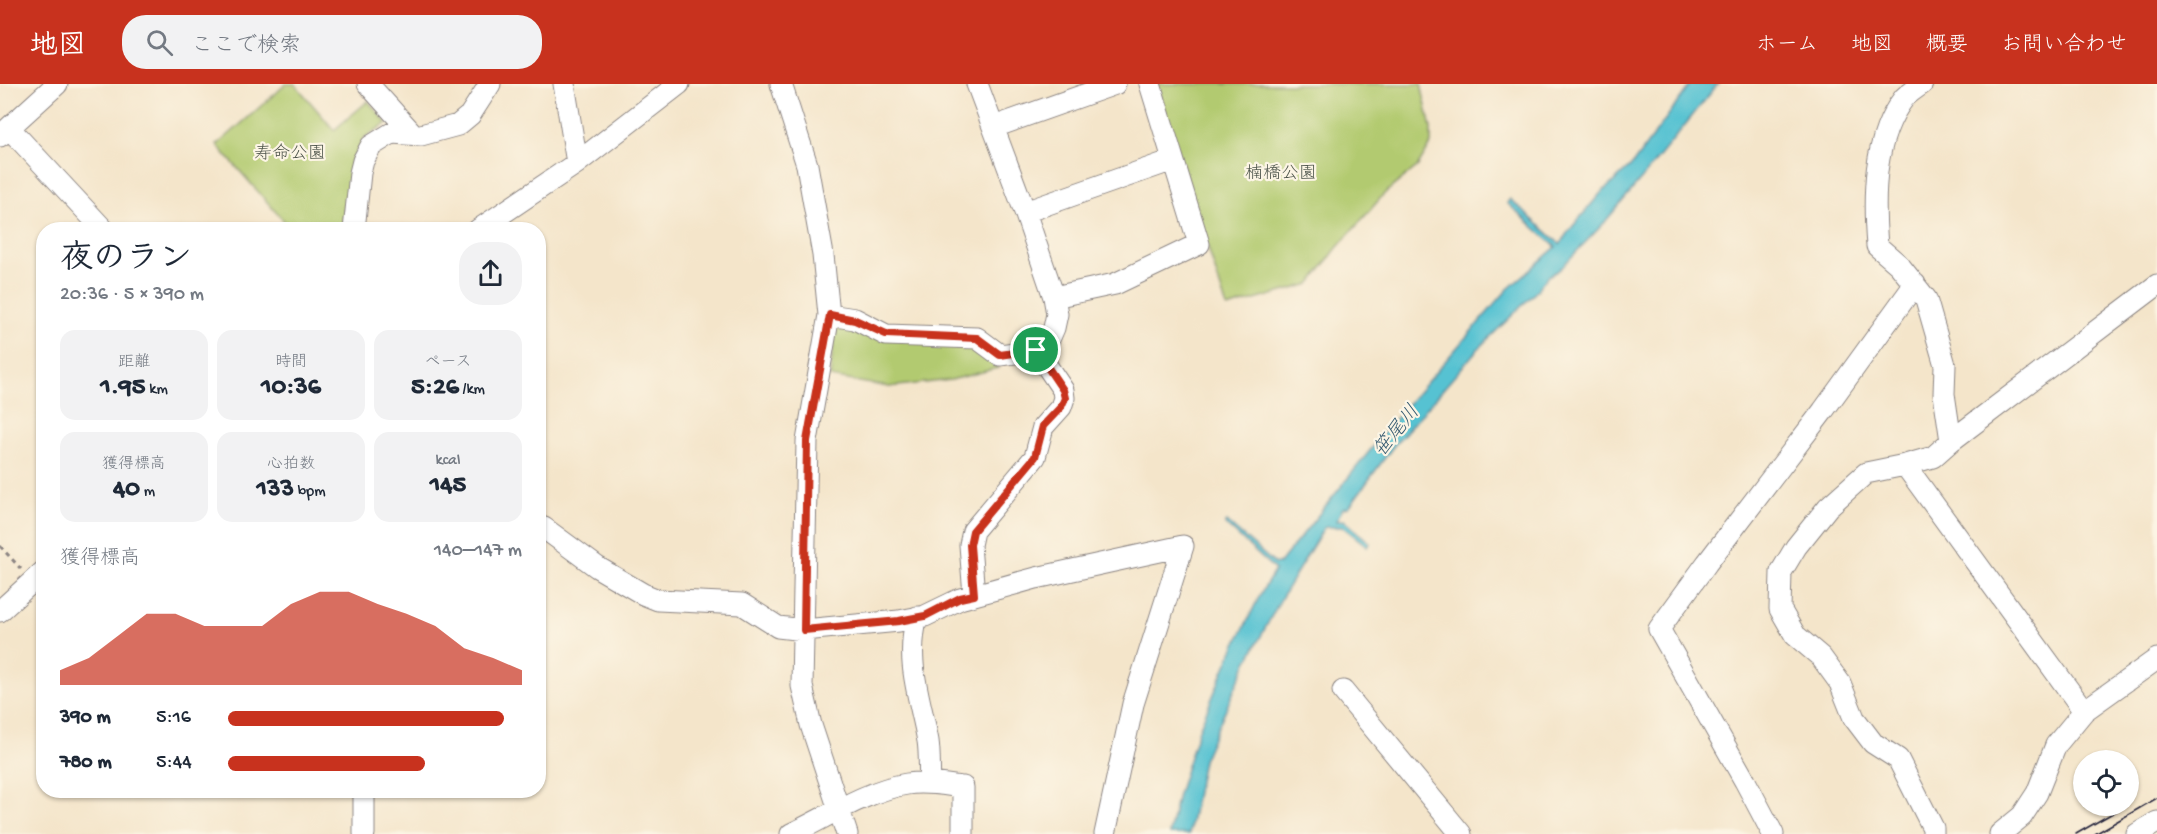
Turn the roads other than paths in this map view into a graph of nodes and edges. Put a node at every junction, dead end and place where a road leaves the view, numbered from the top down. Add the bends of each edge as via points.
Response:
1 (57, 84) edge
2 (368, 84) edge
3 (490, 84) edge
4 (564, 84) edge
5 (679, 84) edge
6 (781, 84) edge
7 (977, 84) edge
8 (1115, 84) edge
9 (1150, 84) edge
10 (1922, 84) edge
11 (994, 128) junction
12 (4, 132) edge
13 (413, 134) junction
14 (1173, 160) junction
15 (577, 163) junction
16 (1025, 212) junction
17 (96, 222) edge
18 (355, 222) edge
19 (490, 222) edge
20 (1915, 284) junction
21 (2157, 285) edge
22 (1054, 297) junction
23 (830, 315) junction
24 (1036, 350) junction
25 (1951, 441) junction
26 (1905, 465) junction
27 (546, 530) edge
28 (36, 578) edge
29 (974, 595) junction
30 (0, 611) edge
31 (917, 617) junction
32 (804, 630) junction
33 (2157, 659) edge
34 (1343, 691) dead end
35 (2084, 711) junction
36 (930, 783) junction
37 (364, 798) edge
38 (840, 810) junction
39 (2157, 822) edge
40 (364, 834) edge
41 (791, 834) edge
42 (847, 834) edge
43 (963, 834) edge
44 (1105, 834) edge
45 (1461, 834) edge
46 (1773, 834) edge
47 (1933, 834) edge
48 (2000, 834) edge
49 (2137, 834) edge

1 - 12 street
2 - 13 street
3 - 13 street via 470,115 458,125
4 - 15 street
5 - 15 street
6 - 23 street via 807,165 824,255
7 - 11 street
8 - 11 street
9 - 14 street
10 - 20 street via 1905,97 1890,122 1878,163 1875,198 1877,246
11 - 16 street
12 - 17 street
13 - 18 street via 392,133 370,146 360,173
14 - 16 street
14 - 22 street via 1199,244 1115,284
15 - 19 street
16 - 22 street
20 - 25 street via 1926,299 1945,365 1944,394
20 - 46 street via 1659,629
21 - 25 street
22 - 24 street via 1054,328 1047,344
23 - 24 street via 855,320 886,334 977,338 1000,355
23 - 32 street via 807,441
24 - 29 street via 1065,398 1043,426 1035,457 973,531 970,545
25 - 26 street via 1933,457
26 - 35 street
26 - 47 street via 1866,473 1828,507 1796,546 1781,572 1780,609 1795,635 1821,657 1840,683 1854,718 1873,742 1898,759
27 - 32 street via 597,567 658,600 742,604 778,627
28 - 30 street
29 - 31 street
29 - 44 street via 1183,546 1133,706
31 - 32 street
31 - 36 street via 912,659 928,743
32 - 38 street via 802,686
33 - 35 street
34 - 45 street
35 - 48 street via 2056,745 2037,793 2022,816
36 - 38 street via 891,788
36 - 43 street via 963,787
37 - 40 street
38 - 41 street
38 - 42 street
39 - 49 street

